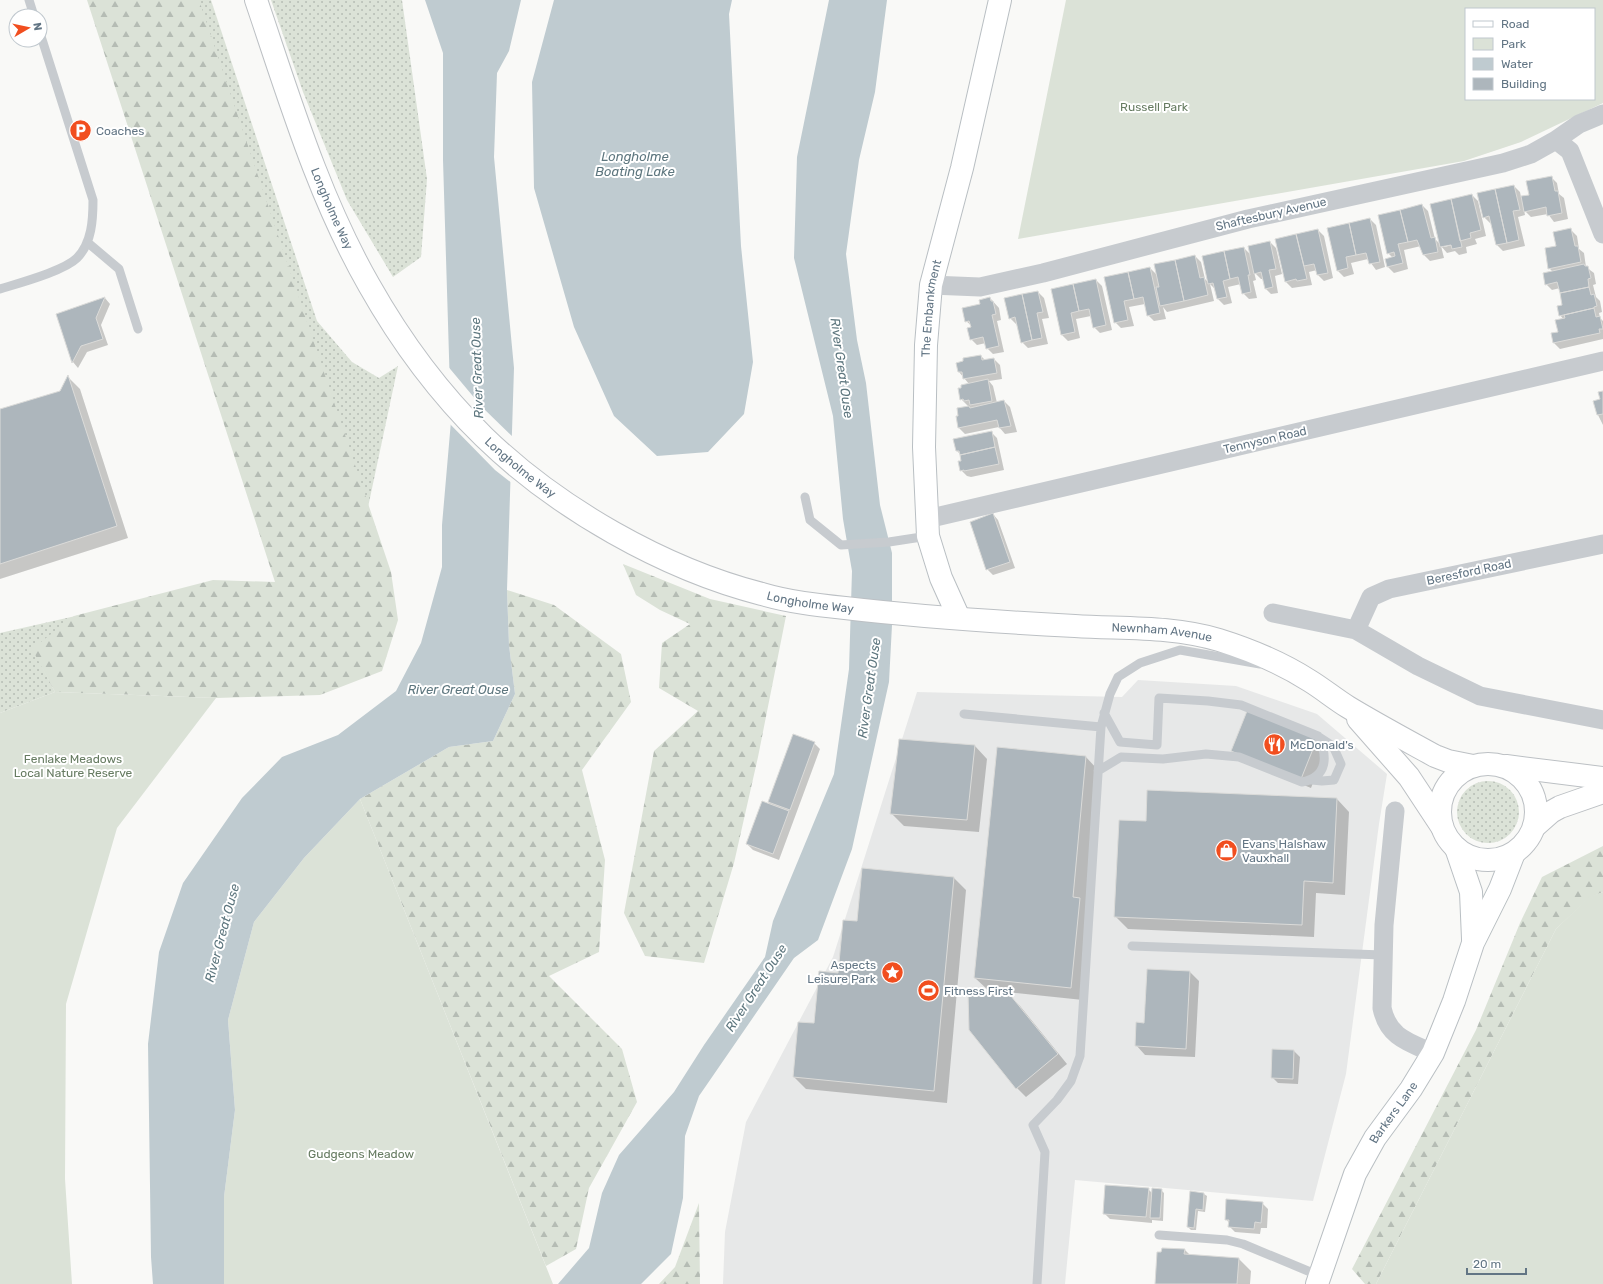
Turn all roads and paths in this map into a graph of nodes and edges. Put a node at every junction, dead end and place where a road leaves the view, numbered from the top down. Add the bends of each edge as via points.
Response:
1 (256, 0) edge
2 (1000, 0) edge
3 (45, 48) edge
4 (1603, 114) edge
5 (1556, 140) junction
6 (1603, 234) edge
7 (87, 242) junction
8 (931, 285) junction
9 (0, 289) edge
10 (138, 329) dead end
11 (1603, 361) edge
12 (805, 497) dead end
13 (927, 528) junction
14 (1603, 544) edge
15 (1273, 613) dead end
16 (959, 618) junction
17 (1356, 630) junction
18 (1287, 668) junction
19 (1346, 706) junction
20 (1104, 713) junction
21 (964, 714) dead end
22 (1603, 720) edge
23 (1101, 727) junction
24 (1318, 736) junction
25 (1500, 765) junction
26 (1473, 766) junction
27 (1098, 772) junction
28 (1603, 778) edge
29 (1312, 780) junction
30 (1603, 792) edge
31 (1395, 811) dead end
32 (1534, 827) junction
33 (1443, 830) junction
34 (1456, 848) junction
35 (1514, 853) junction
36 (1473, 943) junction
37 (1132, 946) dead end
38 (1383, 955) junction
39 (1432, 1053) junction
40 (1159, 1235) dead end
41 (1319, 1280) edge
42 (1037, 1284) edge

1 - 16 main road, Longholme Way via 317,175 340,229 368,284 408,348 425,370 456,408 497,449 534,480 629,542 730,585 807,604
2 - 8 main road, The Embankment via 962,168
3 - 7 lane via 93,200 93,222
4 - 5 street, Shaftesbury Avenue via 1579,124
5 - 6 street via 1570,151
5 - 8 street, Shaftesbury Avenue via 1531,154 1503,163 1248,219 1024,277 980,287
7 - 9 lane via 77,258 59,268
7 - 10 lane via 120,269
8 - 13 main road, The Embankment via 926,345 924,440
11 - 13 street, Tennyson Road
12 - 13 lane via 810,520 841,545 889,542
13 - 16 main road, The Embankment via 941,578
14 - 17 street, Beresford Road via 1389,589 1370,597
15 - 17 street
16 - 18 main road, Newnham Avenue via 1096,628 1175,630 1244,648
17 - 22 street via 1418,666 1480,696
18 - 19 main road, Newnham Avenue
18 - 20 lane via 1180,650 1140,663 1118,677
19 - 26 main road, Newnham Avenue via 1435,756
19 - 33 main road, Newnham Avenue via 1409,777
20 - 23 lane
20 - 24 lane via 1120,742 1157,745 1159,698 1241,705
21 - 23 lane
23 - 27 lane
24 - 29 lane via 1325,756 1320,772
24 - 29 lane via 1333,746 1341,764 1334,780
25 - 26 main road
25 - 28 main road
25 - 32 main road via 1515,772 1531,789 1535,801
26 - 33 main road via 1461,772 1444,792 1440,818
27 - 29 lane via 1121,757 1163,759 1206,754 1239,757 1302,782
27 - 42 lane via 1080,1056 1071,1081 1033,1125 1046,1152
30 - 32 main road via 1560,807
31 - 38 street
32 - 35 main road via 1530,837
33 - 34 main road
34 - 35 main road via 1466,855 1484,860 1503,858
34 - 36 main road, Barkers Lane via 1471,892
35 - 36 main road, Barkers Lane via 1500,889
36 - 39 main road, Barkers Lane via 1454,1002
37 - 38 lane
38 - 39 street via 1384,1019 1404,1041
39 - 41 main road, Barkers Lane via 1410,1090 1375,1138 1355,1174
40 - 41 lane via 1227,1240 1243,1244

